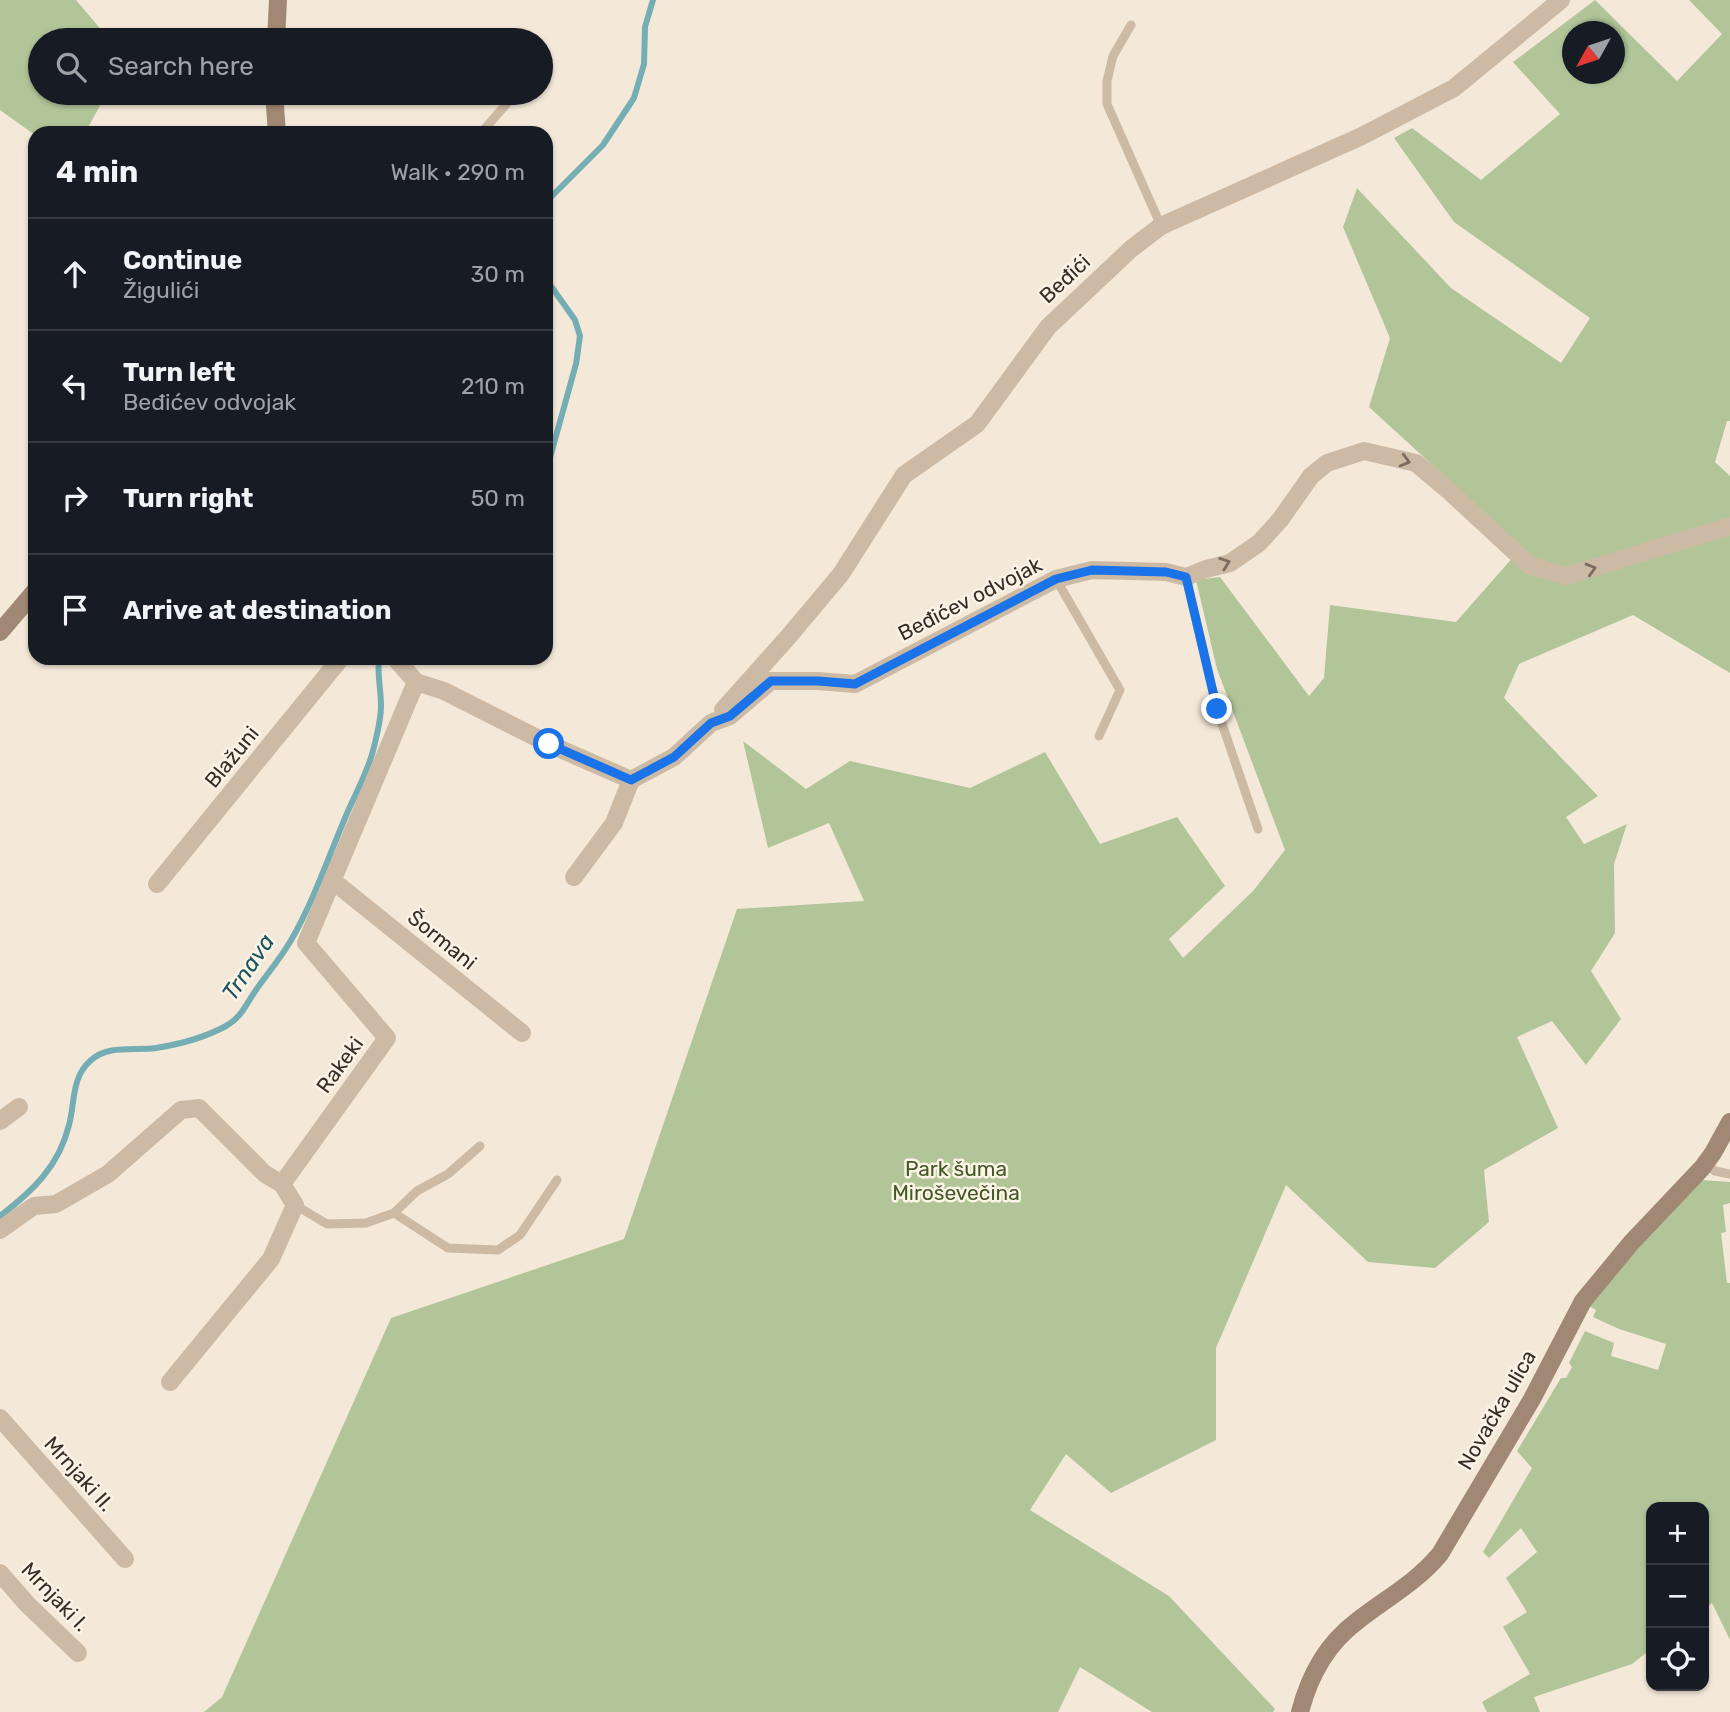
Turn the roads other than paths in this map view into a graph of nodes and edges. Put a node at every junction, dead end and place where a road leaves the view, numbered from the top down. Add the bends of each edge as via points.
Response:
1 (278, 0) edge
2 (1561, 0) edge
3 (1132, 25) dead end
4 (277, 28) edge
5 (275, 105) edge
6 (506, 105) edge
7 (276, 126) edge
8 (487, 126) edge
9 (1161, 226) junction
10 (1730, 526) edge
11 (1186, 577) junction
12 (1056, 579) junction
13 (28, 599) edge
14 (0, 632) edge
15 (335, 665) edge
16 (401, 665) edge
17 (415, 682) junction
18 (711, 723) junction
19 (1099, 736) dead end
20 (631, 780) junction
21 (1258, 829) dead end
22 (574, 877) dead end
23 (333, 881) junction
24 (157, 884) dead end
25 (522, 1033) dead end
26 (19, 1107) dead end
27 (0, 1121) edge
28 (1730, 1122) edge
29 (480, 1146) dead end
30 (1705, 1164) junction
31 (1730, 1174) edge
32 (556, 1180) dead end
33 (282, 1184) junction
34 (295, 1205) junction
35 (394, 1213) junction
36 (0, 1230) edge
37 (170, 1382) dead end
38 (0, 1418) edge
39 (125, 1559) dead end
40 (0, 1573) edge
41 (78, 1653) dead end
42 (1300, 1712) edge

1 - 4 street
2 - 9 street, Beđići via 1454,88 1363,136
3 - 9 lane via 1113,56 1107,104
5 - 7 street
6 - 8 lane
9 - 18 street, Beđići via 1048,327 977,424 904,475 841,575
11 -> 10 street, Beđićev odvojak via 1230,563 1259,543 1311,476 1327,463 1364,451 1416,463 1529,565 1566,576
11 - 12 street, Beđićev odvojak via 1166,572 1092,570
11 - 21 lane via 1217,709
12 - 18 street, Beđićev odvojak via 855,684 771,681 730,716
12 - 19 lane via 1120,690
13 - 14 street
15 - 24 street, Blažuni
16 - 17 street
17 - 20 street via 444,691
17 - 23 street, Rakeki
18 - 20 street, Beđićev odvojak via 674,757
20 - 22 street via 614,823
23 - 25 street, Šormani
23 - 33 street, Rakeki via 306,943 387,1038
26 - 27 street
28 - 30 street, Novačka ulica
29 - 35 lane
30 - 31 lane
30 - 42 street, Novačka ulica via 1583,1301 1532,1399 1440,1555 1413,1582 1338,1637 1311,1678
32 - 35 lane via 520,1235 498,1250 448,1248
33 - 34 street
33 - 36 street via 265,1174 199,1108 181,1110 108,1174 56,1204 34,1206
34 - 35 lane via 327,1224 366,1223
34 - 37 street via 271,1259
38 - 39 street, Mrnjaki II.
40 - 41 street, Mrnjaki I.

